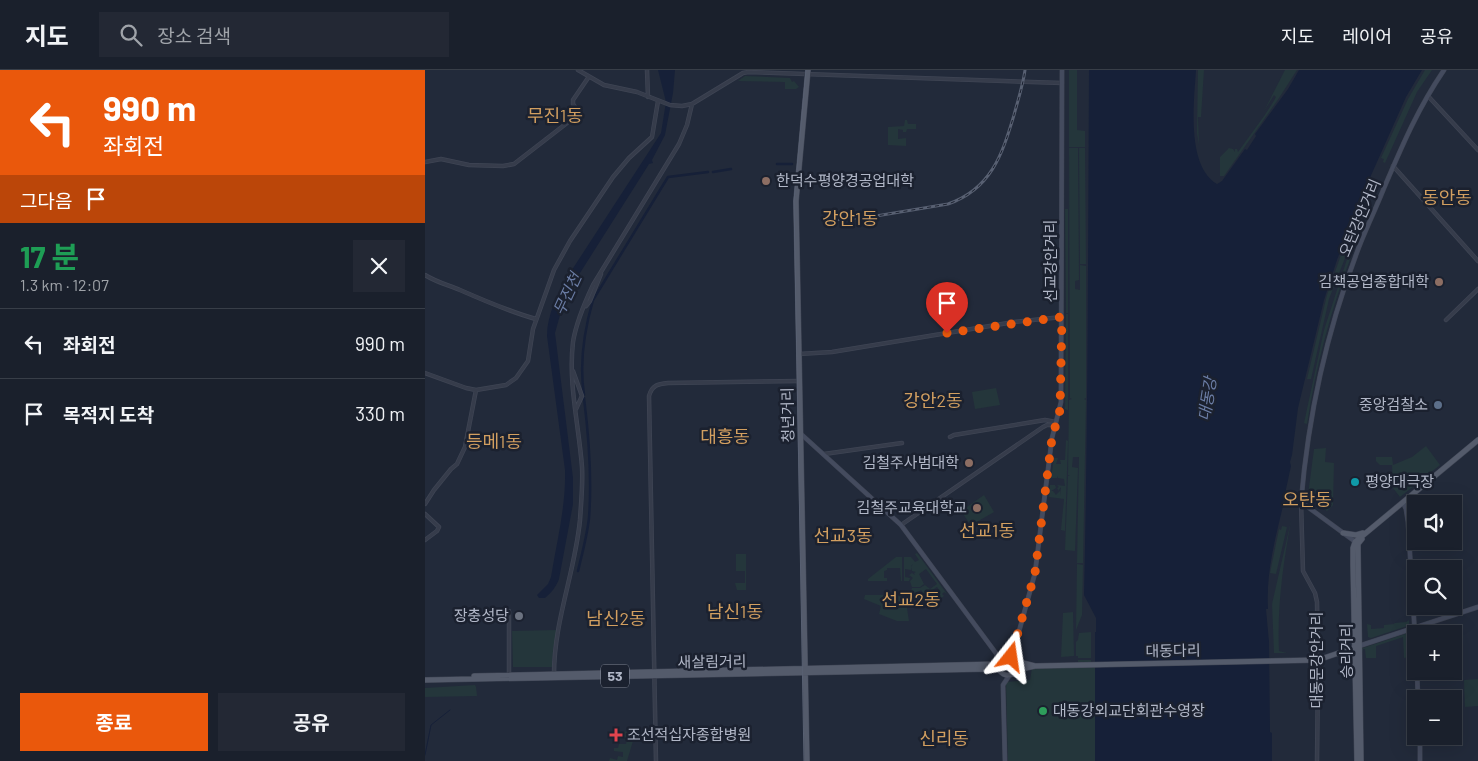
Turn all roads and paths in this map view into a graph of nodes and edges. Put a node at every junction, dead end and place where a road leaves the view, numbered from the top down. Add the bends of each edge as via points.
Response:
1 (577, 70) edge
2 (647, 70) edge
3 (1062, 70) edge
4 (1444, 70) edge
5 (808, 72) edge
6 (588, 78) junction
7 (1062, 83) junction
8 (1427, 95) junction
9 (648, 97) junction
10 (659, 101) junction
11 (692, 104) junction
12 (1478, 150) edge
13 (425, 162) edge
14 (1393, 166) junction
15 (1478, 261) edge
16 (425, 275) edge
17 (1478, 289) edge
18 (1062, 317) junction
19 (536, 320) junction
20 (1446, 320) dead end
21 (799, 354) junction
22 (572, 368) junction
23 (425, 373) edge
24 (800, 381) junction
25 (476, 390) junction
26 (575, 410) junction
27 (1056, 424) junction
28 (801, 434) junction
29 (950, 437) dead end
30 (1478, 442) edge
31 (902, 443) dead end
32 (824, 454) junction
33 (1301, 502) junction
34 (425, 504) edge
35 (1404, 505) junction
36 (425, 514) edge
37 (901, 525) junction
38 (1369, 529) junction
39 (1343, 533) junction
40 (425, 540) edge
41 (1357, 543) junction
42 (1478, 607) edge
43 (509, 611) dead end
44 (1415, 625) edge
45 (1421, 625) edge
46 (1407, 629) edge
47 (1401, 631) junction
48 (1407, 633) edge
49 (1357, 647) junction
50 (1014, 659) junction
51 (1318, 660) junction
52 (1000, 662) junction
53 (1035, 666) junction
54 (805, 671) junction
55 (1000, 672) junction
56 (1015, 673) junction
57 (554, 674) junction
58 (655, 674) junction
59 (509, 675) junction
60 (1009, 676) junction
61 (425, 679) edge
62 (1003, 684) junction
63 (1420, 745) edge
64 (656, 761) edge
65 (807, 761) edge
66 (1005, 761) edge
67 (1317, 761) edge
68 (1357, 761) edge
69 (1361, 761) edge
70 (1420, 761) edge

1 - 6 street
2 - 9 street
3 - 7 main road, 선교강안거리
4 - 8 main road, 오탄강안거리
5 - 7 street
5 - 11 street via 743,73
5 - 21 main road, 청년거리 via 796,201
6 - 9 street
6 - 13 street via 573,100 578,111 514,164 469,165 441,159
7 - 18 main road, 선교강안거리
8 - 12 street
8 - 14 main road, 오탄강안거리
9 - 10 street
10 - 11 street via 670,105
10 - 19 street via 652,137 613,177 570,241 553,273
11 - 22 street via 679,144 593,285 574,340
14 - 15 street
14 - 33 main road, 오탄강안거리 via 1356,255 1327,345 1316,396
16 - 19 street
17 - 20 street
18 - 21 street via 833,352
18 - 27 main road, 선교강안거리 via 1062,390
19 - 25 street via 529,361 516,378 506,386
21 - 24 main road, 청년거리
22 - 26 street
22 - 26 street via 582,396
23 - 25 street
24 - 28 main road, 청년거리
24 - 58 street via 668,383 658,384 650,391
25 - 34 street via 462,455
26 - 57 street via 582,468 579,522 555,649
27 - 29 street via 1045,420
27 - 37 street via 1043,427
27 - 50 main road, 선교강안거리 via 1035,573
28 - 32 main road
28 - 54 main road, 청년거리
30 - 35 main road
30 - 38 main road
31 - 32 street
32 - 37 main road
33 - 39 main road
33 - 51 street, 대동문강안거리 via 1303,571 1317,602
35 - 41 main road
35 - 44 main road
36 - 40 street via 439,527
37 - 52 main road
38 - 39 main road via 1356,535
38 - 41 main road
39 - 41 main road
41 - 49 main road, 승리거리 via 1353,548
42 - 45 main road
43 - 59 street
46 - 47 main road
47 - 48 main road
47 - 49 main road
49 - 51 main road, 대동다리
49 - 68 main road, 승리거리
49 - 69 main road, 승리거리
50 - 52 main road, 새살림거리 via 1006,657
50 - 53 main road
50 - 56 main road via 1018,665
51 - 53 main road, 대동다리
51 - 67 street, 대동문강안거리
52 - 54 main road, 새살림거리
52 - 55 main road
53 - 56 main road
54 - 55 main road, 새살림거리 via 987,669
54 - 58 main road, 새살림거리 / 53
54 - 65 main road, 청년거리
55 - 60 main road, 새살림거리
55 - 62 main road
56 - 60 main road
57 - 58 main road, 새살림거리 / 53
57 - 59 main road, 새살림거리 / 53
58 - 61 main road, 새살림거리 / 53
58 - 64 street
59 - 61 main road, 새살림거리 / 53
60 - 62 main road
62 - 66 main road
63 - 70 main road

